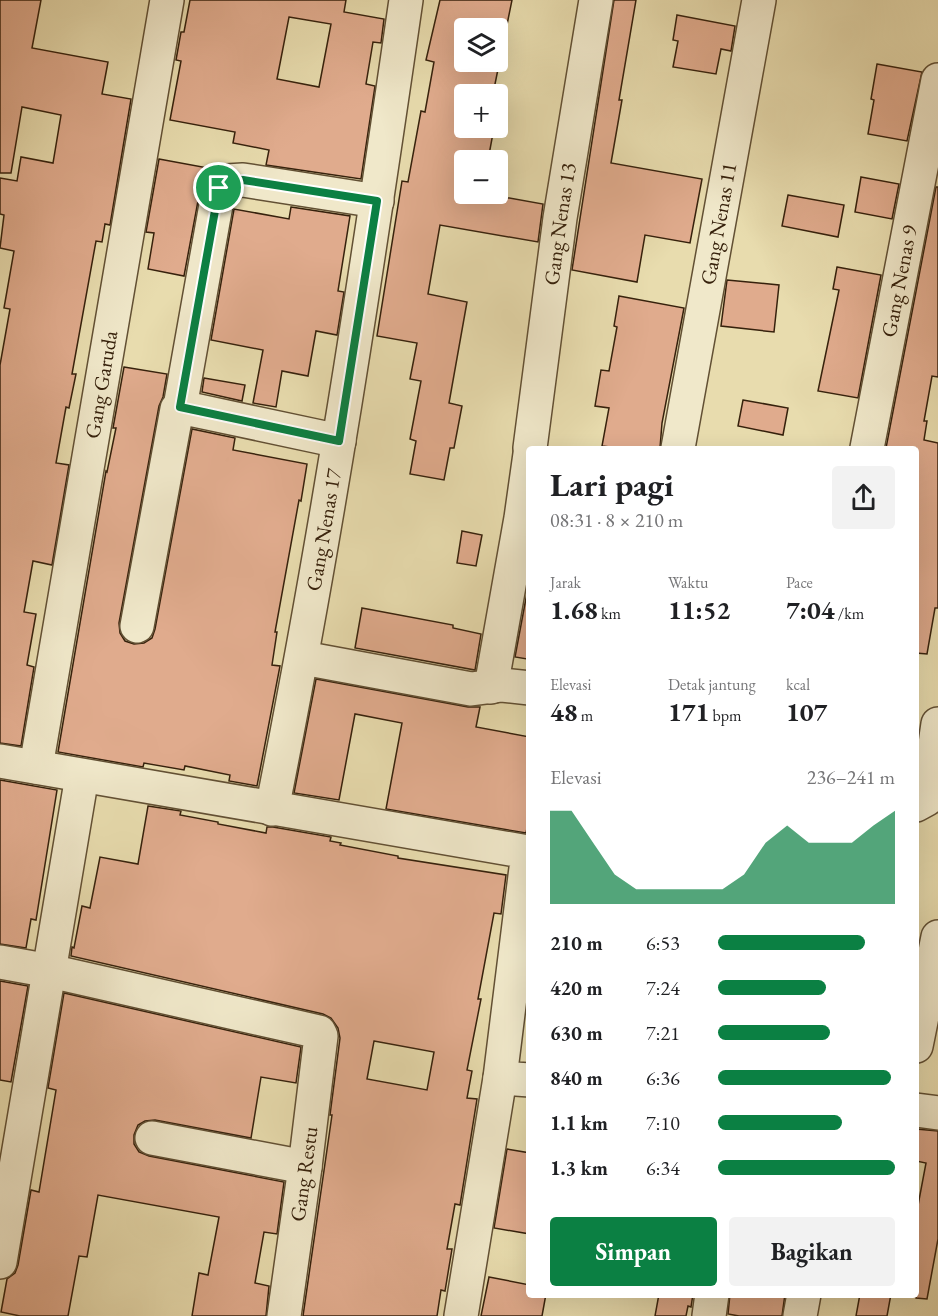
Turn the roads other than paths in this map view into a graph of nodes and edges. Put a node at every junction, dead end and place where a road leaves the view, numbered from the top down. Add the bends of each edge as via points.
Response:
1 (167, 0) edge
2 (406, 0) edge
3 (596, 0) edge
4 (759, 0) edge
5 (938, 80) edge
6 (377, 201) junction
7 (180, 407) junction
8 (339, 441) junction
9 (530, 446) edge
10 (678, 446) edge
11 (867, 446) edge
12 (525, 518) edge
13 (137, 626) dead end
14 (303, 658) junction
15 (491, 687) junction
16 (526, 687) edge
17 (938, 724) edge
18 (0, 761) edge
19 (36, 767) junction
20 (82, 776) junction
21 (919, 803) edge
22 (272, 809) junction
23 (526, 851) edge
24 (526, 901) edge
25 (938, 937) edge
26 (0, 962) edge
27 (50, 972) junction
28 (919, 1031) edge
29 (515, 1079) edge
30 (919, 1110) edge
31 (938, 1113) edge
32 (152, 1138) dead end
33 (306, 1167) junction
34 (0, 1262) edge
35 (711, 1298) edge
36 (803, 1298) edge
37 (284, 1316) edge
38 (460, 1316) edge
39 (709, 1316) edge
40 (800, 1316) edge

1 - 19 street, Gang Garuda
2 - 6 street, Gang Nenas 17
3 - 9 street, Gang Nenas 13 via 560,218
4 - 10 street, Gang Nenas 11
5 - 11 street, Gang Nenas 9
6 - 7 street via 243,180 227,181 219,188
6 - 8 street, Gang Nenas 17
7 - 8 street
7 - 13 street via 176,410
8 - 14 street, Gang Nenas 17
12 - 15 street
14 - 15 street via 471,689
14 - 22 street, Gang Nenas 17
15 - 16 street
17 - 21 street via 927,799
18 - 19 street
19 - 20 street
20 - 22 street
20 - 27 street
22 - 23 street
24 - 29 street
25 - 28 street
26 - 27 street
27 - 33 street, Gang Restu via 319,1032
27 - 34 street
29 - 38 street
30 - 31 street
32 - 33 street
33 - 37 street, Gang Restu
35 - 39 street
36 - 40 street

